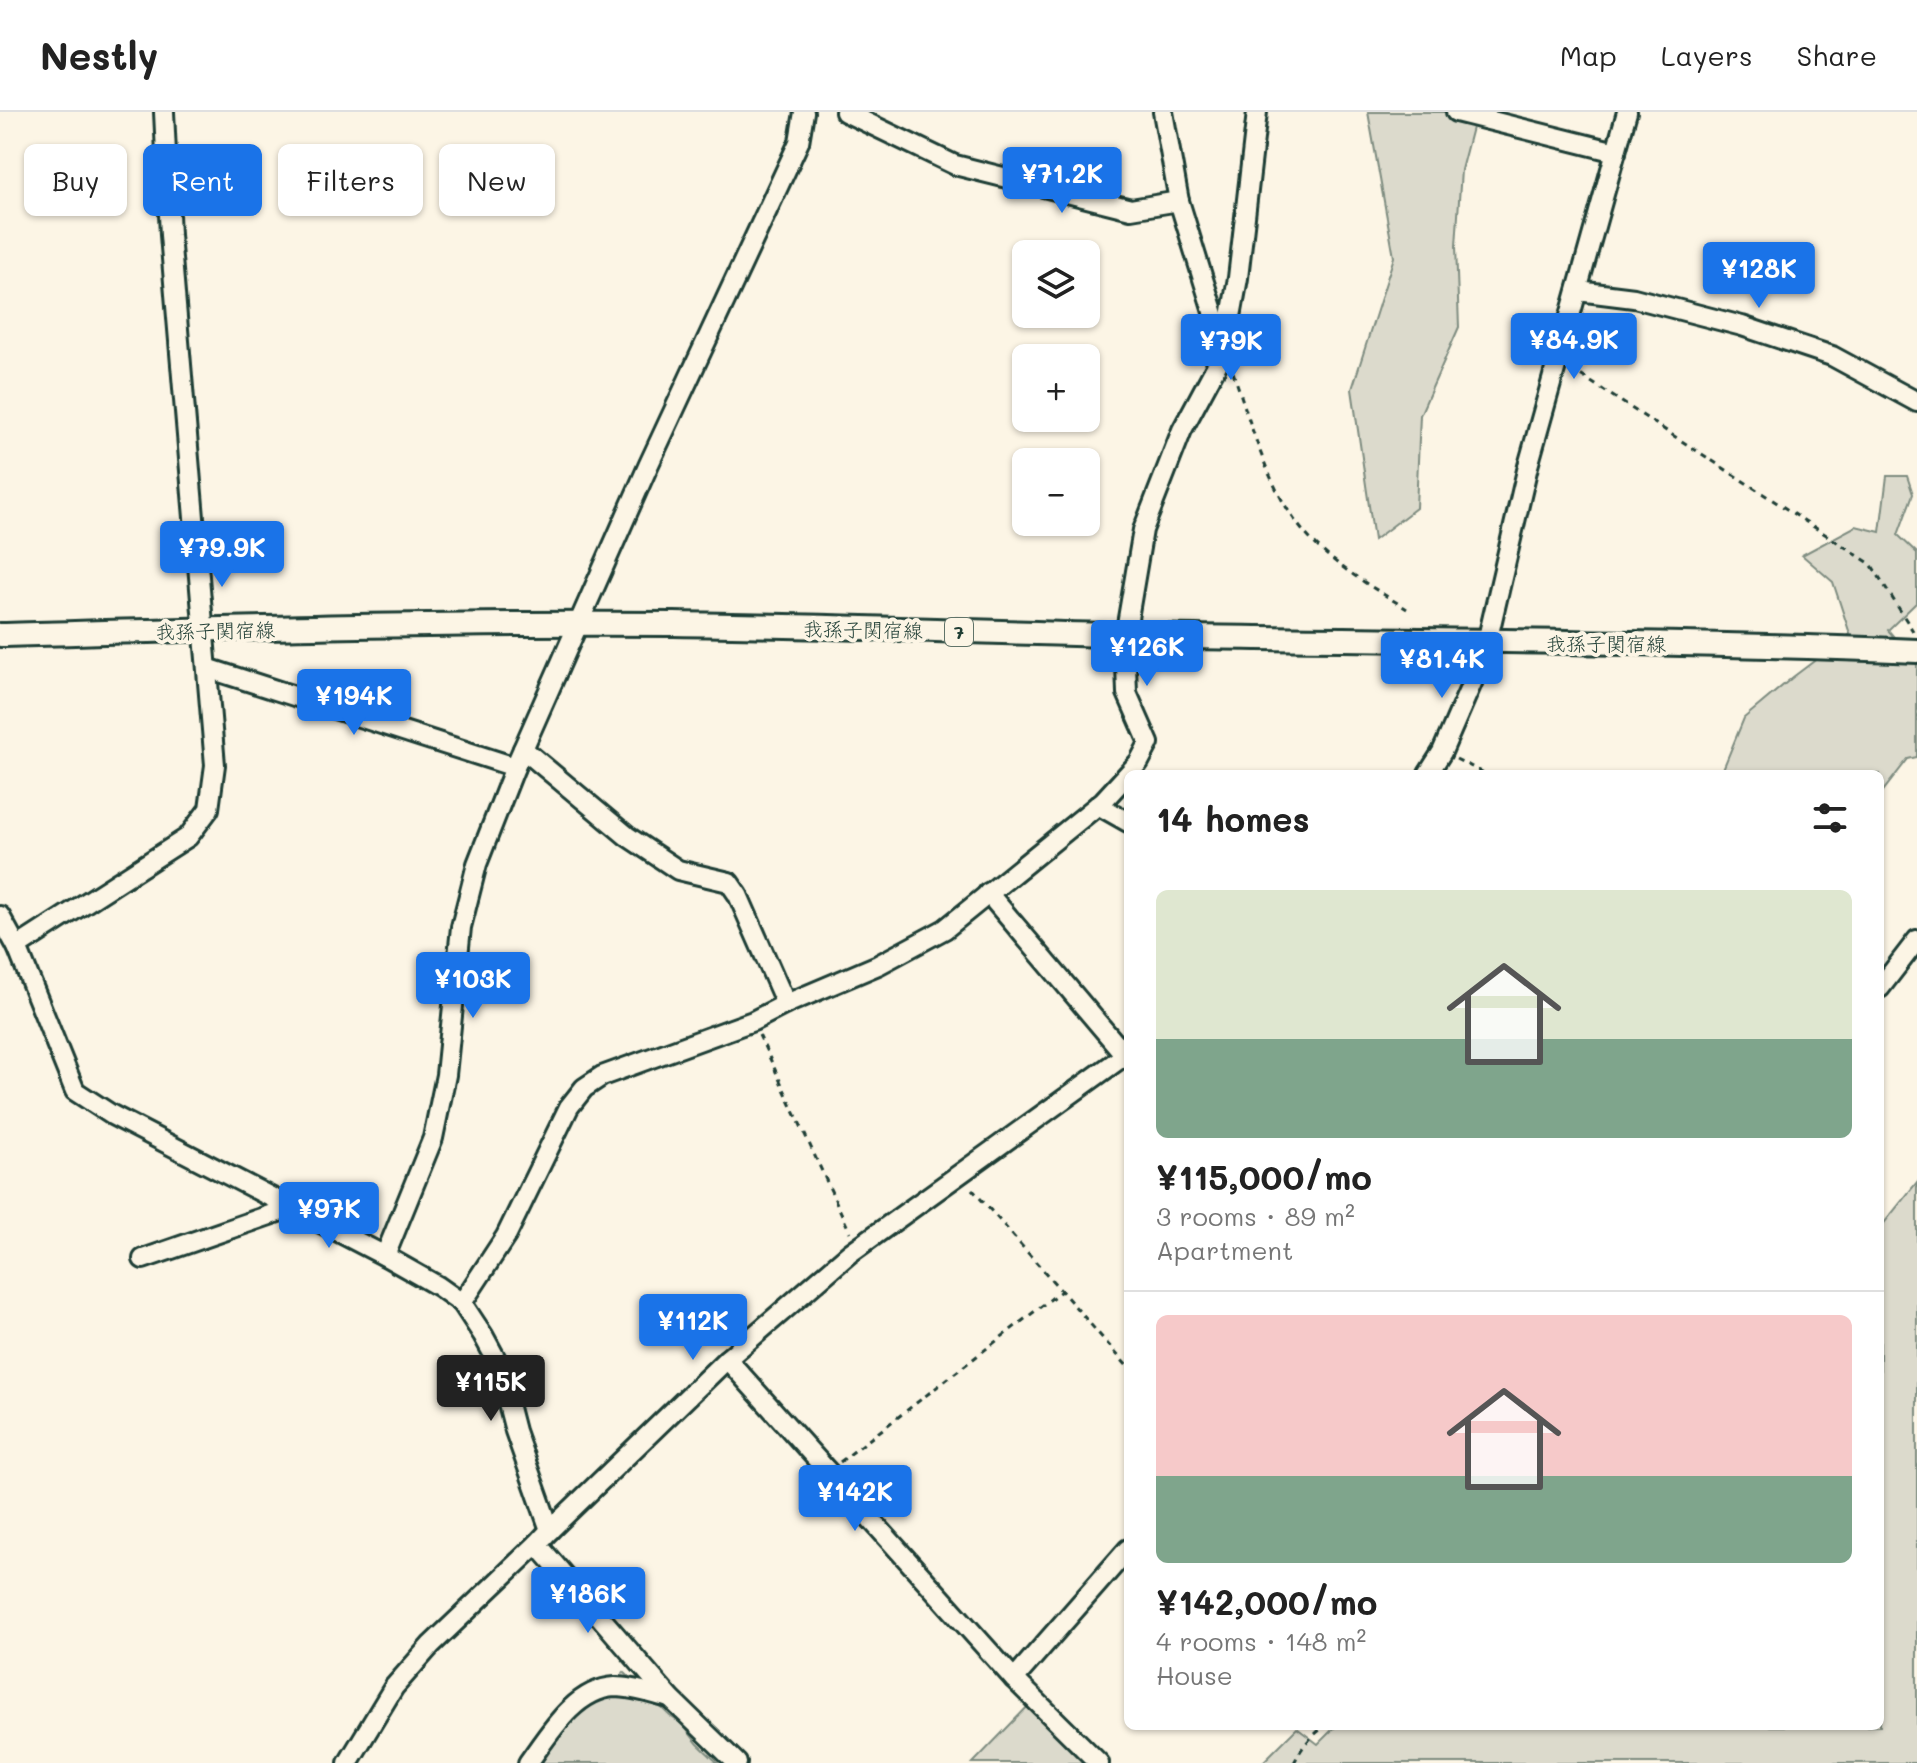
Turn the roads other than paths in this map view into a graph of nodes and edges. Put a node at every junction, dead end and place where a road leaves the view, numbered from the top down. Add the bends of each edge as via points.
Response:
1 (164, 112) edge
2 (804, 112) edge
3 (845, 112) edge
4 (1163, 112) edge
5 (1257, 112) edge
6 (1456, 112) edge
7 (1627, 112) edge
8 (1616, 152) junction
9 (1179, 201) junction
10 (1578, 291) junction
11 (1225, 350) junction
12 (1917, 402) edge
13 (578, 624) junction
14 (205, 630) junction
15 (0, 635) edge
16 (1125, 636) junction
17 (1487, 642) junction
18 (1917, 651) edge
19 (207, 668) junction
20 (523, 749) junction
21 (515, 767) junction
22 (1131, 770) edge
23 (1431, 770) edge
24 (1124, 778) edge
25 (1098, 805) junction
26 (1124, 820) edge
27 (988, 893) junction
28 (0, 916) edge
29 (1917, 940) edge
30 (17, 947) junction
31 (1884, 983) edge
32 (786, 1004) junction
33 (1124, 1052) edge
34 (1124, 1055) edge
35 (293, 1207) junction
36 (385, 1256) junction
37 (143, 1259) dead end
38 (462, 1303) junction
39 (727, 1359) junction
40 (544, 1537) junction
41 (1124, 1554) edge
42 (1014, 1679) junction
43 (670, 1698) junction
44 (348, 1763) edge
45 (528, 1763) edge
46 (737, 1763) edge
47 (1099, 1763) edge

1 - 14 street
2 - 13 street via 799,142
3 - 9 street via 955,165 1131,209
4 - 9 street
5 - 11 street
6 - 8 street
7 - 8 street
8 - 10 street
9 - 11 street
10 - 12 street via 1634,298 1742,326 1832,356
10 - 17 street via 1528,466
11 - 16 street via 1182,430 1143,530
13 - 14 main road, 我孫子関宿線 / 7
13 - 16 main road, 我孫子関宿線 / 7
13 - 20 street
14 - 15 main road, 我孫子関宿線 / 7
14 - 19 street
16 - 17 main road, 我孫子関宿線 / 7
16 - 22 street via 1127,693 1149,743
17 - 18 main road, 我孫子関宿線 / 7
17 - 23 street
19 - 21 street
19 - 30 street via 215,765 209,809 188,837
20 - 21 street
20 - 32 street via 627,836 678,870 729,882
21 - 36 street via 477,864 461,927 446,1075 433,1138
24 - 25 street
25 - 26 street
25 - 27 street
27 - 32 street via 945,929
27 - 33 street
28 - 30 street
29 - 31 street
30 - 35 street via 75,1091
32 - 38 street via 602,1076 584,1088 569,1107 506,1236
34 - 39 street via 857,1247
35 - 36 street
35 - 37 street
36 - 38 street
38 - 40 street via 497,1361
39 - 40 street
39 - 42 street
40 - 43 street
40 - 44 street via 394,1687
41 - 42 street
42 - 47 street
43 - 45 street via 619,1687 602,1689 564,1715
43 - 46 street

